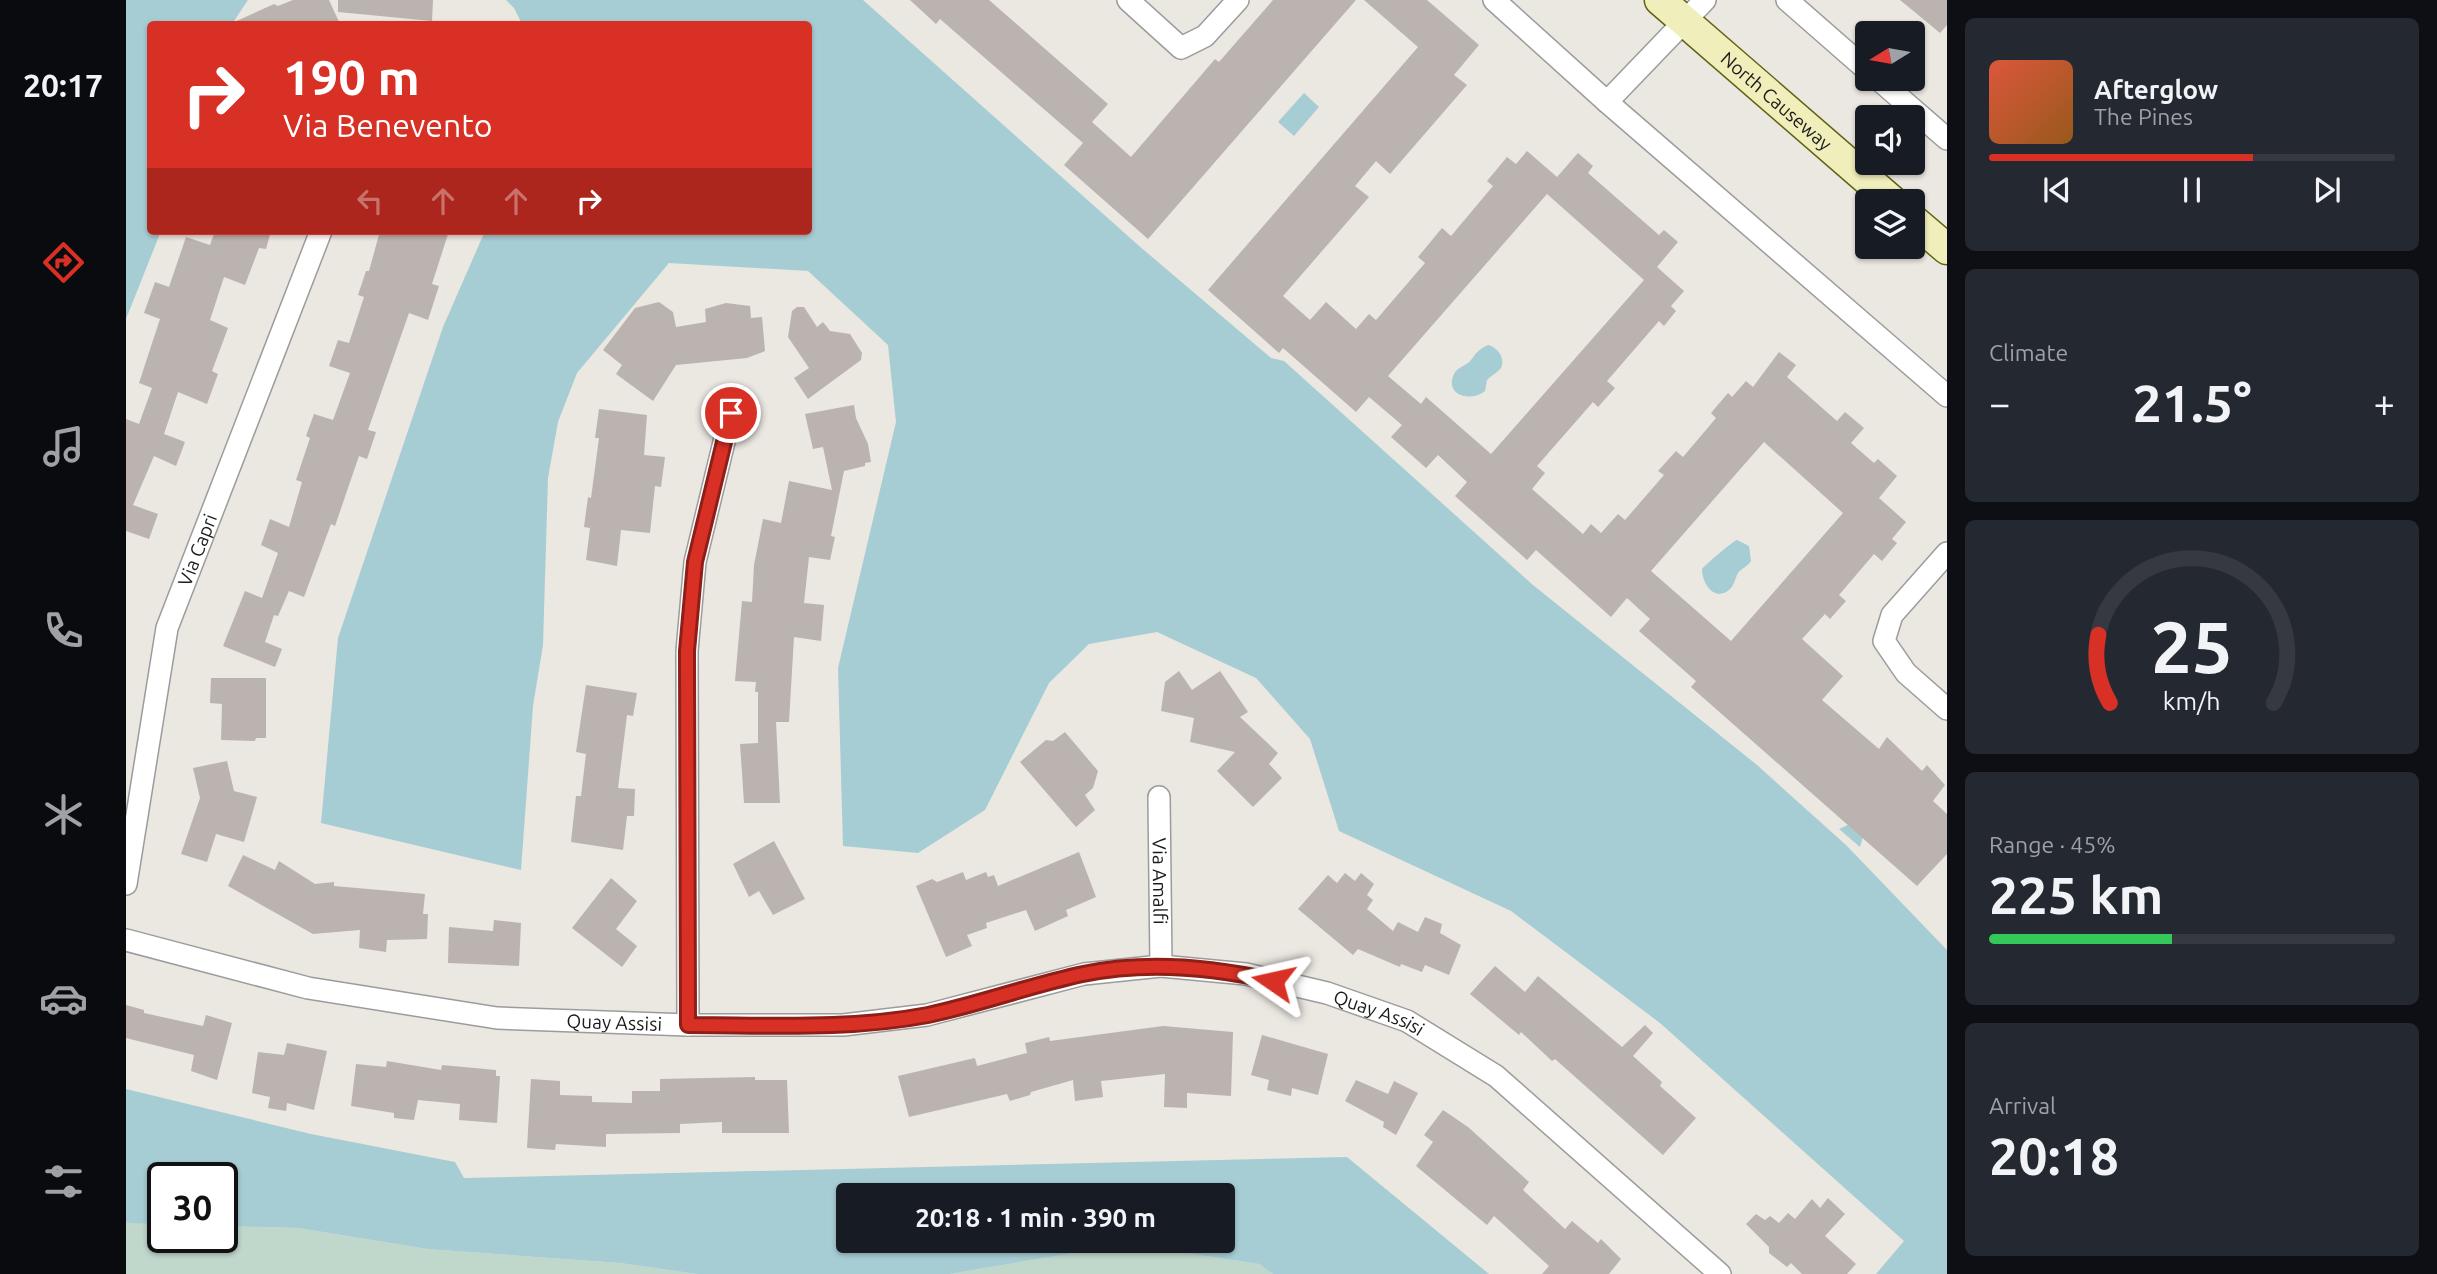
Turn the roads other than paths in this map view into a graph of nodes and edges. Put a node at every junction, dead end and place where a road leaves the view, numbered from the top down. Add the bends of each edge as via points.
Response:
1 (1128, 0) edge
2 (1238, 0) edge
3 (1494, 0) edge
4 (1660, 0) edge
5 (1706, 0) edge
6 (1787, 0) edge
7 (1686, 22) junction
8 (1855, 60) edge
9 (1892, 91) edge
10 (1607, 102) junction
11 (1947, 139) edge
12 (1878, 189) edge
13 (1925, 230) edge
14 (319, 235) edge
15 (1947, 249) edge
16 (1947, 396) edge
17 (731, 413) dead end
18 (1947, 553) edge
19 (1947, 709) edge
20 (1159, 797) dead end
21 (126, 884) edge
22 (126, 940) edge
23 (1161, 966) junction
24 (688, 1025) junction
25 (1720, 1274) edge

1 - 2 street via 1181,48 1205,36
3 - 10 street
4 - 7 main road, North Causeway
5 - 7 street
6 - 8 street
7 - 10 street
7 - 12 main road, North Causeway
9 - 11 street
10 - 16 street
13 - 15 main road
14 - 21 street, Via Capri via 167,628
17 - 24 street via 695,562 687,651
18 - 19 street via 1892,615 1884,641 1906,673
20 - 23 street, Via Amalfi
22 - 24 street, Quay Assisi via 308,988 485,1016
23 - 24 street, Quay Assisi via 1084,974 927,1015 843,1025
23 - 25 street, Quay Assisi via 1246,974 1327,993 1407,1021 1496,1076

